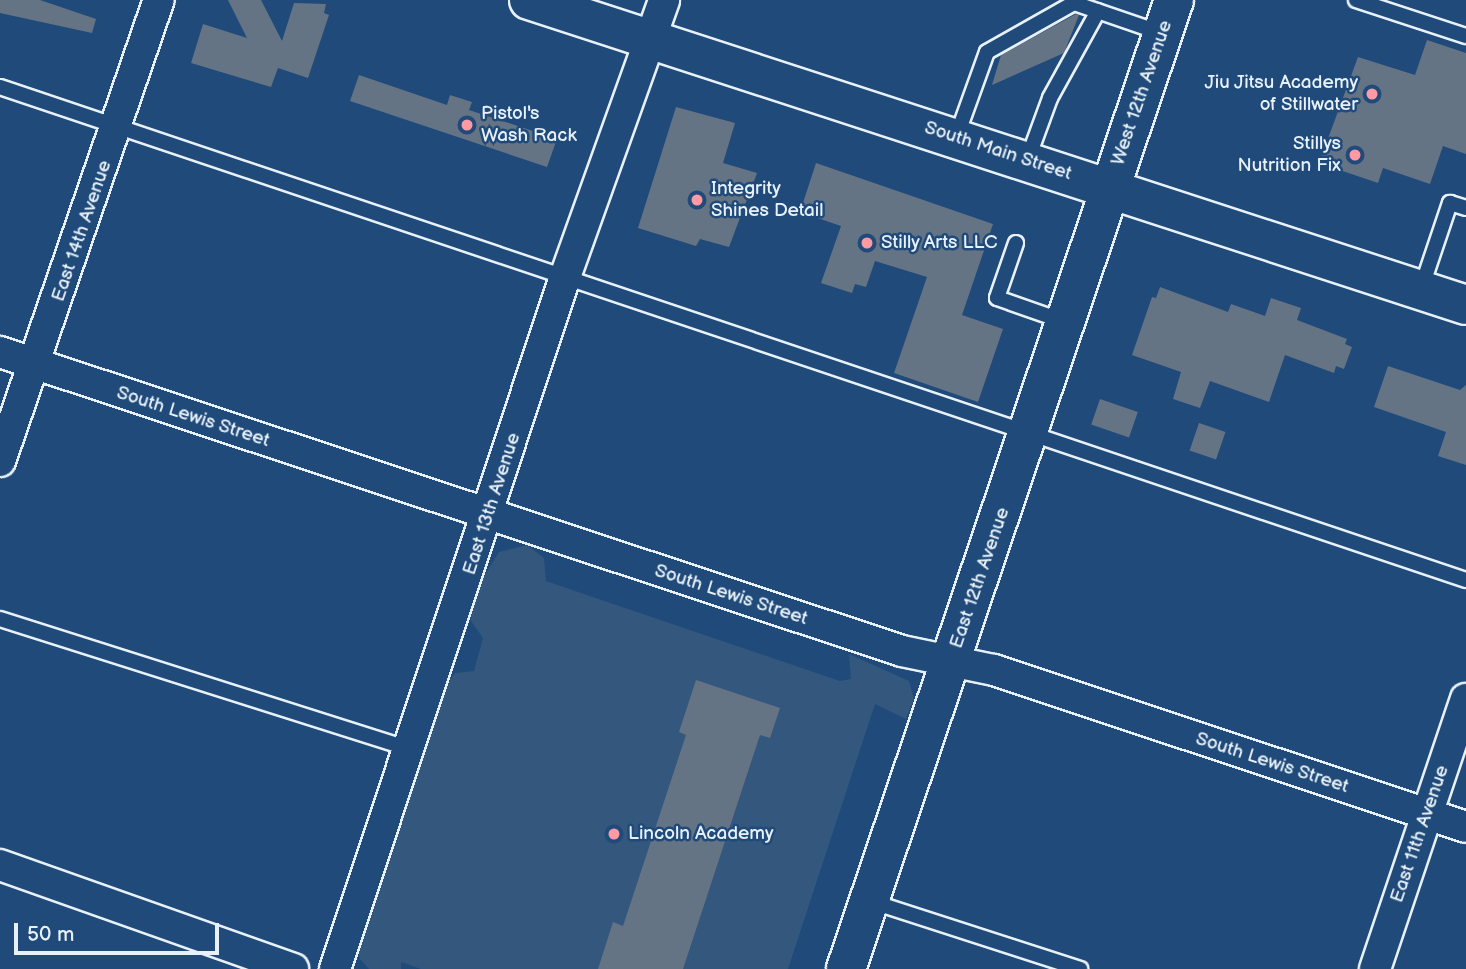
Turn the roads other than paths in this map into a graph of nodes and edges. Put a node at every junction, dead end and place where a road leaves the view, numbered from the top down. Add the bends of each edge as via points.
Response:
1 (159, 0) edge
2 (529, 0) edge
3 (664, 0) edge
4 (1356, 0) edge
5 (1098, 11) junction
6 (1169, 17) edge
7 (1466, 36) edge
8 (649, 40) junction
9 (0, 87) edge
10 (118, 126) junction
11 (956, 138) junction
12 (1027, 160) junction
13 (1109, 186) junction
14 (1466, 208) edge
15 (1016, 243) dead end
16 (565, 277) junction
17 (1421, 290) junction
18 (1466, 305) edge
19 (1065, 322) junction
20 (0, 352) edge
21 (33, 364) junction
22 (1029, 433) junction
23 (0, 461) edge
24 (487, 516) junction
25 (1466, 580) edge
26 (0, 619) edge
27 (951, 662) junction
28 (1466, 699) edge
29 (411, 750) junction
30 (1426, 815) junction
31 (1466, 827) edge
32 (0, 865) edge
33 (869, 900) junction
34 (293, 969) edge
35 (335, 969) edge
36 (846, 969) edge
37 (1080, 969) edge
38 (1375, 969) edge

1 - 10 street, East 14th Avenue
2 - 8 main road, South Main Street
3 - 8 street, East 13th Avenue
4 - 7 lane
5 - 6 lane
5 - 11 lane via 1074,3 987,52
5 - 12 lane via 1050,98
6 - 13 main road, West 12th Avenue
8 - 11 main road, South Main Street
8 - 16 street, East 13th Avenue
9 - 10 lane
10 - 16 lane
10 - 21 street, East 14th Avenue
11 - 12 main road, South Main Street
12 - 13 main road, South Main Street
13 - 17 main road, South Main Street
13 - 19 main road, East 12th Avenue
14 - 17 lane via 1450,203
15 - 19 lane via 997,298
16 - 22 lane
16 - 24 street, East 13th Avenue
17 - 18 main road, South Main Street
19 - 22 main road, East 12th Avenue
20 - 21 street, South Lewis Street
21 - 23 street, East 14th Avenue
21 - 24 street, South Lewis Street
22 - 25 lane
22 - 27 main road, East 12th Avenue
24 - 27 street, South Lewis Street via 902,651
24 - 29 street, East 13th Avenue
26 - 29 lane
27 - 30 street, South Lewis Street via 994,670
27 - 33 main road, East 12th Avenue
28 - 30 street, East 11th Avenue
29 - 35 street, East 13th Avenue
30 - 31 street, South Lewis Street
30 - 38 street, East 11th Avenue
32 - 34 street
33 - 36 main road, East 12th Avenue
33 - 37 lane

